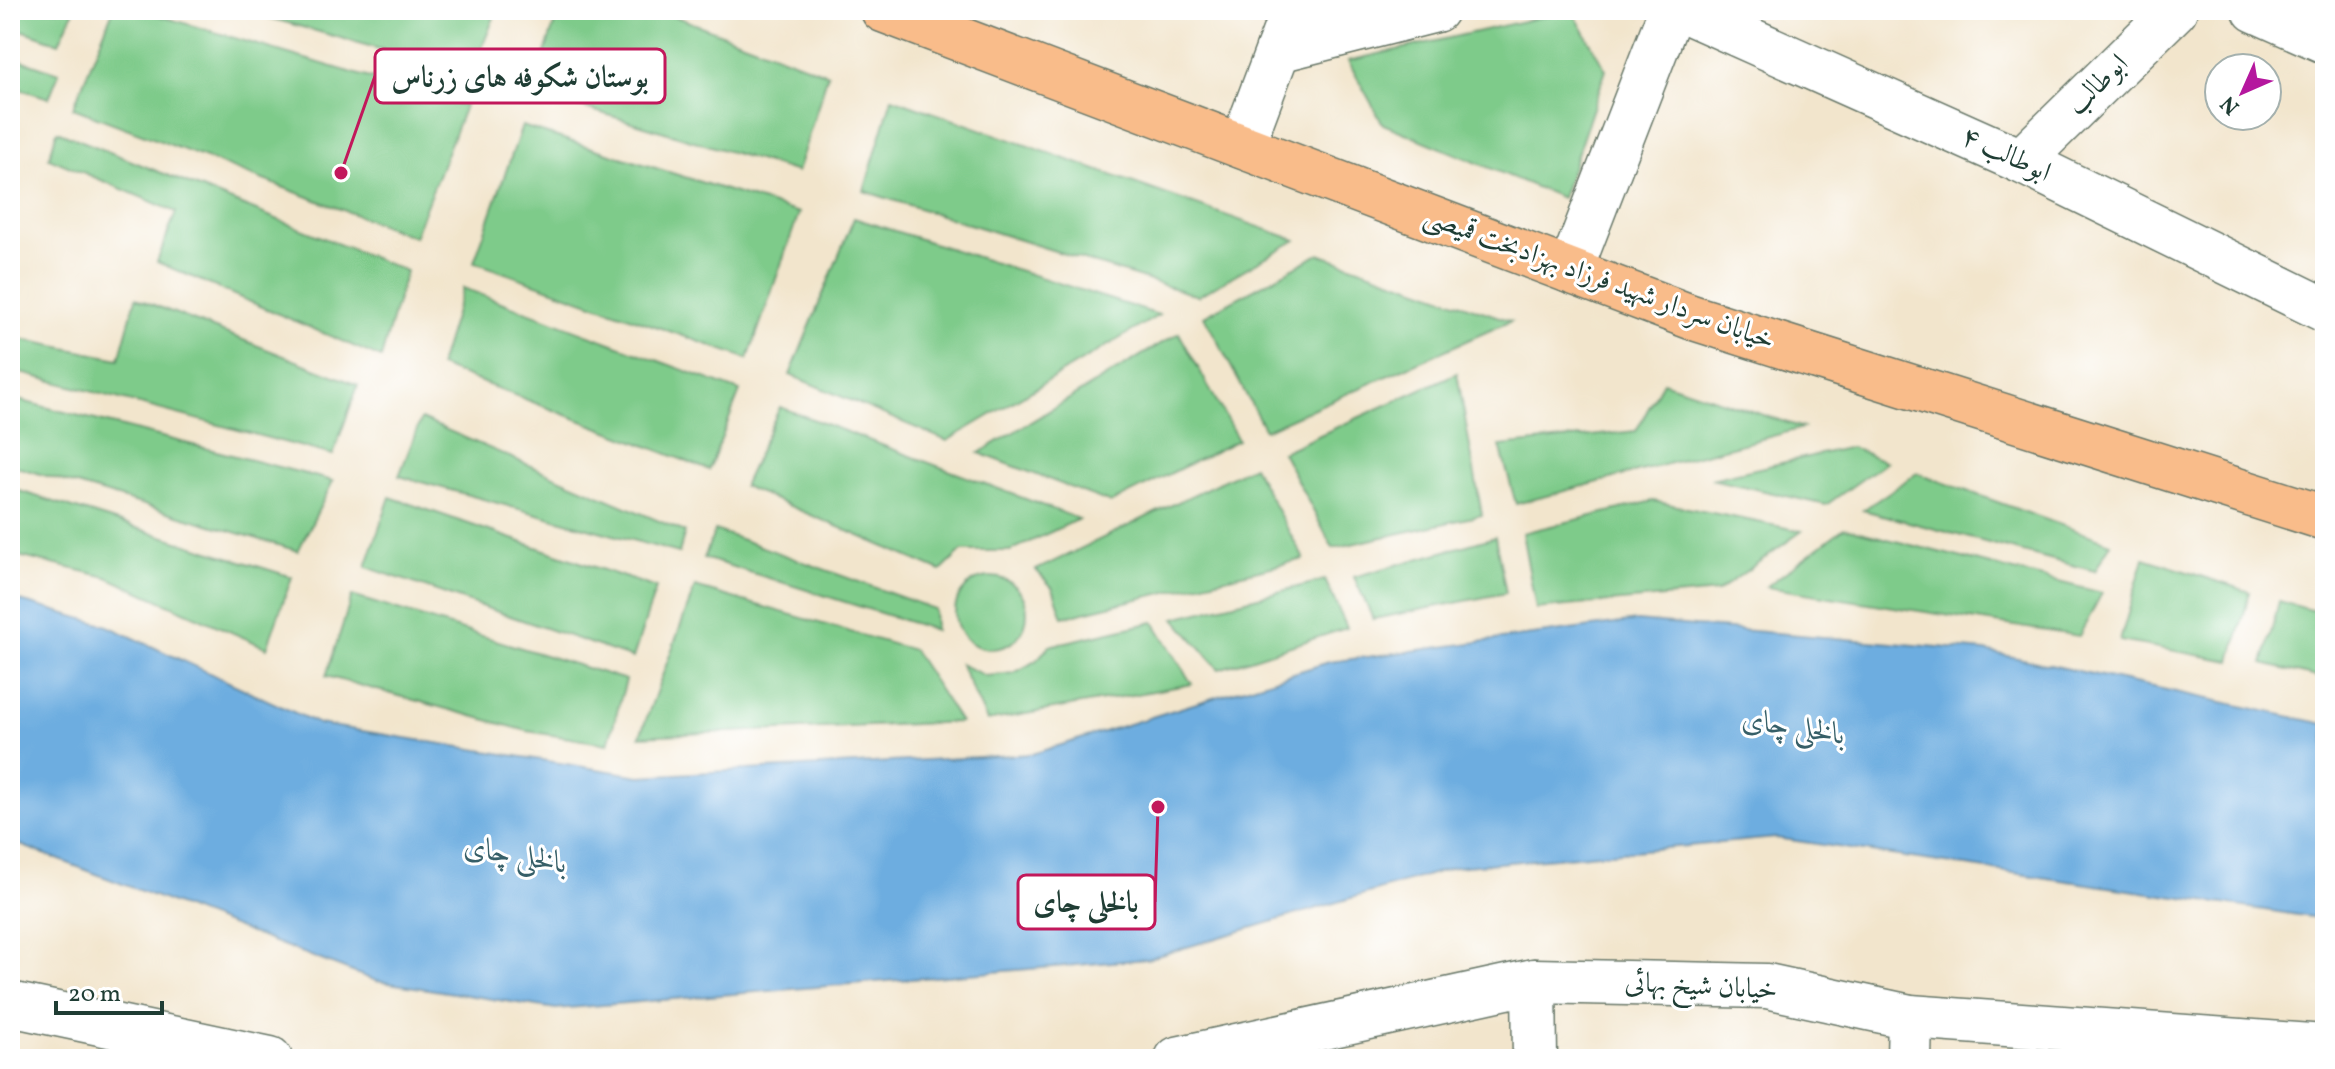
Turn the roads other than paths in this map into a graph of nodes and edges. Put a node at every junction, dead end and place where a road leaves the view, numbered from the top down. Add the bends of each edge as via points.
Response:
1 (883, 10) edge
2 (1436, 10) edge
3 (1671, 10) edge
4 (1683, 10) edge
5 (2175, 10) edge
6 (2255, 10) edge
7 (1286, 30) edge
8 (2325, 41) edge
9 (1242, 146) junction
10 (2021, 161) junction
11 (1570, 271) junction
12 (2325, 310) edge
13 (2325, 518) edge
14 (1534, 981) junction
15 (10, 989) edge
16 (10, 1004) edge
17 (60, 1012) junction
18 (1909, 1038) edge
19 (2325, 1047) edge
20 (270, 1059) edge
21 (1177, 1059) edge
22 (1535, 1059) edge

1 - 9 main road, خیابان سردار شهید فرزاد بهزاد‌بخت قمیصی
2 - 7 street
3 - 11 street
4 - 10 street, ابوطالب ۴
5 - 10 street, ابوطالب
6 - 8 street
7 - 9 street
9 - 11 main road, خیابان سردار شهید فرزاد بهزاد‌بخت قمیصی
10 - 12 street, ابوطالب ۴
11 - 13 main road, خیابان سردار شهید فرزاد بهزاد‌بخت قمیصی via 1691,317
14 - 18 street, خیابان شیخ بهائی via 1767,986
14 - 21 street, خیابان شیخ بهائی
14 - 22 street
15 - 17 street
16 - 17 street
17 - 20 street
18 - 19 street, خیابان شیخ بهائی

